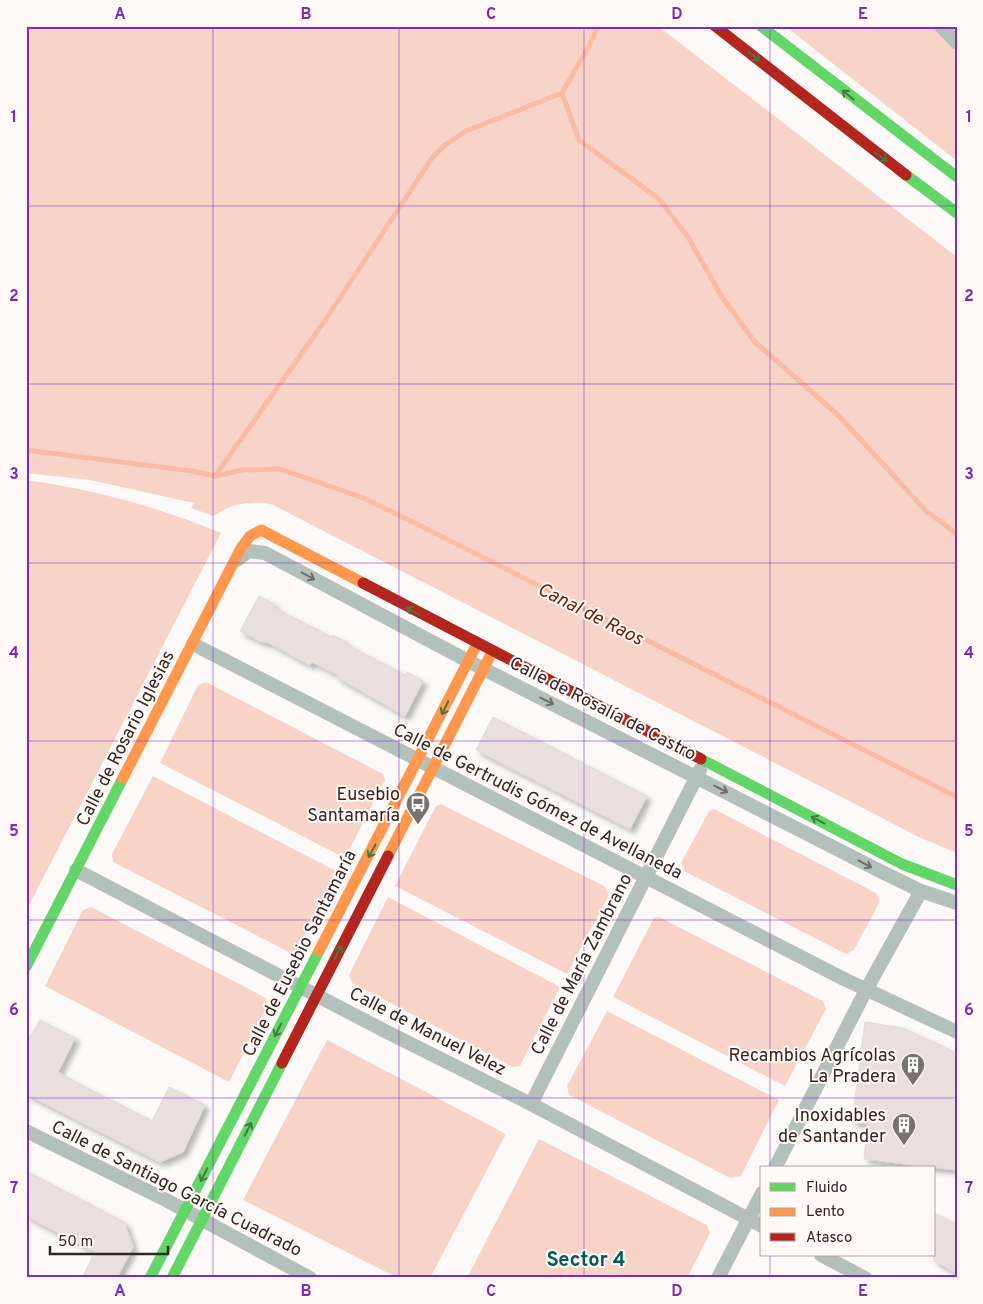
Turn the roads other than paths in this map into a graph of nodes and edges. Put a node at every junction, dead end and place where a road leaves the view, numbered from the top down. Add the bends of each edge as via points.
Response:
1 (715, 26) edge
2 (761, 26) edge
3 (941, 26) edge
4 (957, 43) edge
5 (957, 178) edge
6 (957, 212) edge
7 (261, 530) joint
8 (235, 561) junction
9 (193, 644) junction
10 (477, 644) junction
11 (492, 652) junction
12 (468, 660) junction
13 (484, 668) junction
14 (418, 761) junction
15 (705, 762) junction
16 (433, 768) junction
17 (697, 777) junction
18 (76, 870) junction
19 (646, 878) junction
20 (957, 886) edge
21 (921, 891) junction
22 (957, 903) edge
23 (26, 967) edge
24 (300, 987) junction
25 (866, 990) junction
26 (317, 996) junction
27 (957, 1032) edge
28 (532, 1104) junction
29 (26, 1132) edge
30 (776, 1166) edge
31 (760, 1197) edge
32 (185, 1211) junction
33 (202, 1219) junction
34 (748, 1219) junction
35 (760, 1225) edge
36 (823, 1256) edge
37 (150, 1278) edge
38 (172, 1278) edge
39 (310, 1278) edge
40 (718, 1278) edge
41 (865, 1278) edge

1 -> 6 main road
5 -> 2 main road
3 - 4 street
7 - 8 main road, Calle de Rosario Iglesias via 250,536
10 -> 7 main road, Calle de Rosalía de Castro
8 - 9 main road, Calle de Rosario Iglesias
8 -> 12 street, Calle de Rosalía de Castro via 249,551 265,554
9 - 14 street, Calle de Gertrudis Gómez de Avellaneda
9 - 18 main road, Calle de Rosario Iglesias
10 - 11 main road, Calle de Rosalía de Castro
10 - 12 main road, Calle de Eusebio Santamaría
11 - 13 main road, Calle de Eusebio Santamaría
11 - 15 main road, Calle de Rosalía de Castro
12 - 13 street, Calle de Rosalía de Castro
12 -> 14 main road, Calle de Eusebio Santamaría
13 - 16 main road, Calle de Eusebio Santamaría
13 -> 17 street, Calle de Rosalía de Castro
14 - 16 street, Calle de Gertrudis Gómez de Avellaneda
14 -> 24 main road, Calle de Eusebio Santamaría
15 - 17 street, Calle de María Zambrano
20 -> 15 main road, Calle de Rosalía de Castro via 902,864
16 - 19 street, Calle de Gertrudis Gómez de Avellaneda
26 -> 16 main road, Calle de Eusebio Santamaría
17 - 19 street, Calle de María Zambrano
17 -> 21 street, Calle de Rosalía de Castro
18 - 23 main road, Calle de Rosario Iglesias
18 - 24 street, Calle de Manuel Velez
19 - 25 street, Calle de Gertrudis Gómez de Avellaneda
19 - 28 street, Calle de María Zambrano
21 - 22 street, Calle de Rosalía de Castro
21 - 25 street
24 - 26 street, Calle de Manuel Velez
24 -> 32 main road, Calle de Eusebio Santamaría
25 - 27 street, Calle de Gertrudis Gómez de Avellaneda
25 - 30 street
26 - 28 street, Calle de Manuel Velez
33 -> 26 main road, Calle de Eusebio Santamaría
28 - 34 street, Calle de Manuel Velez
29 - 32 street, Calle de Santiago García Cuadrado
31 - 34 street
32 - 33 street, Calle de Santiago García Cuadrado
32 - 37 main road, Calle de Eusebio Santamaría
33 - 38 main road, Calle de Eusebio Santamaría
33 - 39 street, Calle de Santiago García Cuadrado
34 - 35 street, Calle de Manuel Velez
34 - 40 street
36 - 41 street

